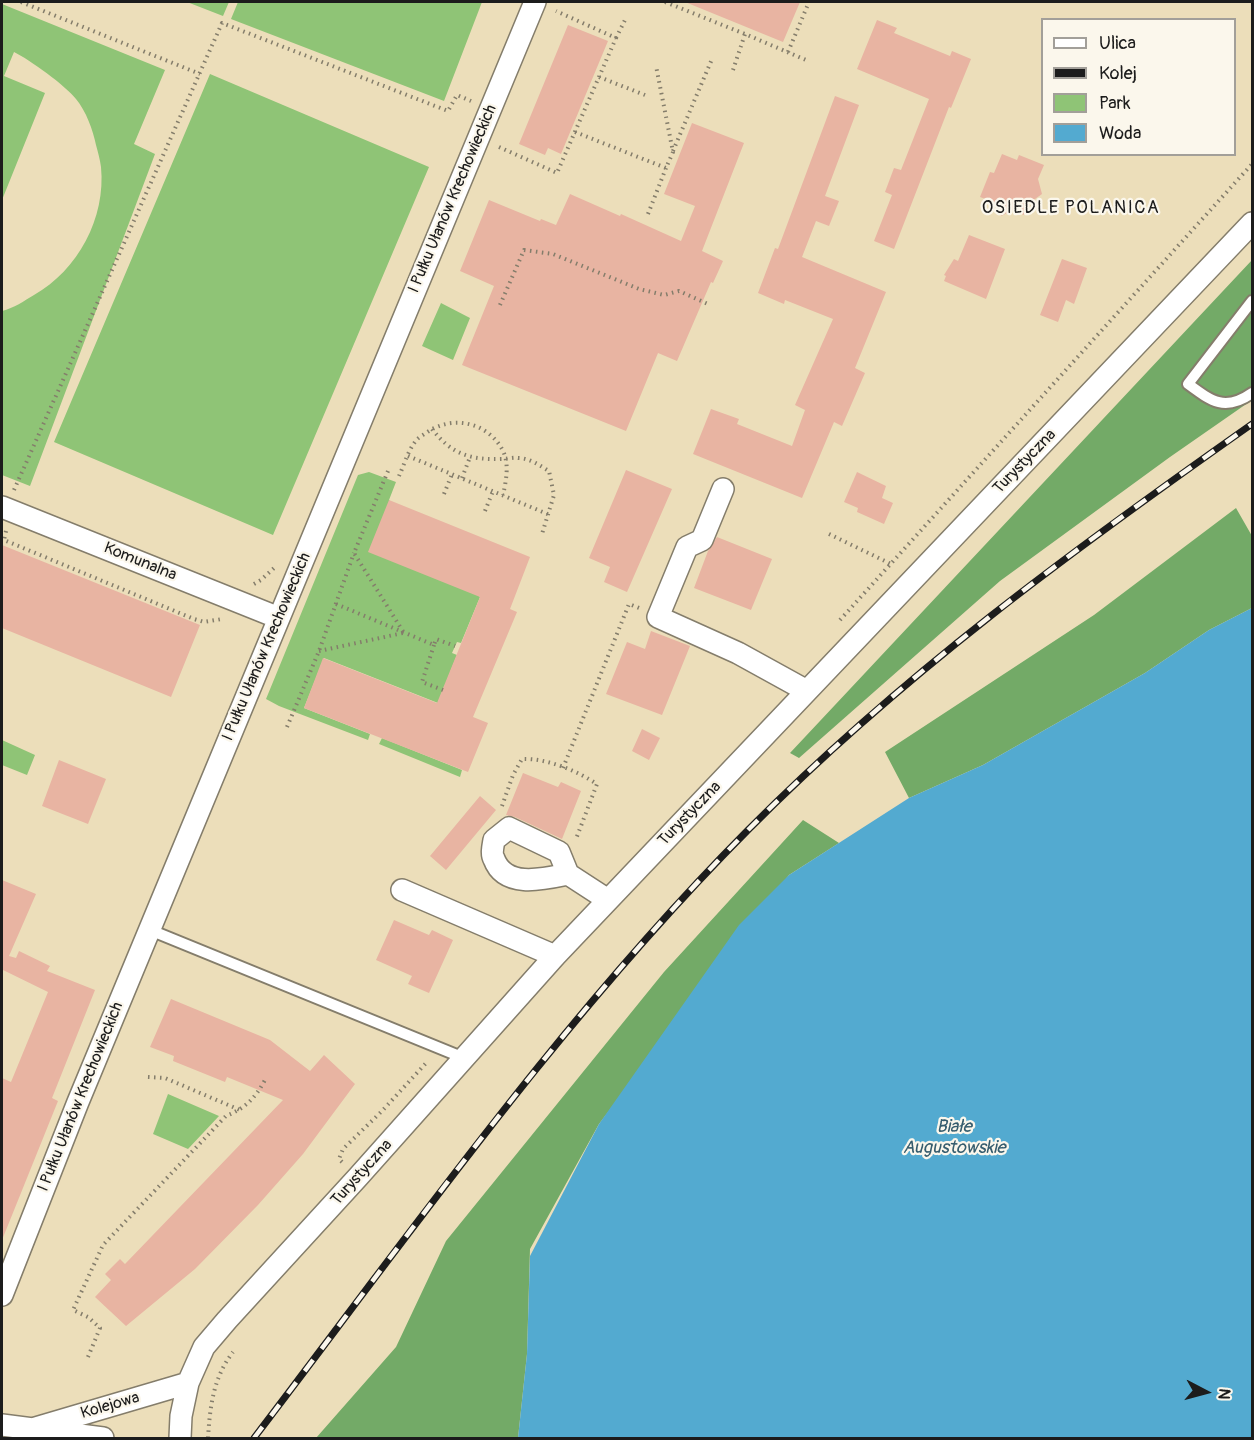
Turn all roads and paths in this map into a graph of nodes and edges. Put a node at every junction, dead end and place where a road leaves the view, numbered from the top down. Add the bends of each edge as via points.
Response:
1 (21, 2) edge
2 (535, 2) edge
3 (665, 2) edge
4 (809, 2) edge
5 (556, 11) dead end
6 (625, 20) dead end
7 (745, 34) junction
8 (616, 38) junction
9 (788, 52) junction
10 (712, 59) dead end
11 (806, 60) dead end
12 (656, 66) dead end
13 (733, 70) dead end
14 (200, 74) junction
15 (599, 77) junction
16 (645, 95) dead end
17 (468, 106) dead end
18 (575, 132) junction
19 (499, 147) dead end
20 (673, 152) junction
21 (666, 168) junction
22 (648, 214) dead end
23 (1252, 222) edge
24 (1252, 301) edge
25 (708, 304) dead end
26 (500, 305) dead end
27 (1252, 393) edge
28 (432, 429) junction
29 (408, 456) junction
30 (470, 457) junction
31 (504, 459) junction
32 (388, 471) dead end
33 (452, 474) junction
34 (399, 476) dead end
35 (462, 478) junction
36 (17, 481) dead end
37 (723, 489) dead end
38 (493, 491) junction
39 (444, 494) dead end
40 (24, 495) dead end
41 (503, 495) junction
42 (4, 506) edge
43 (485, 510) dead end
44 (550, 515) junction
45 (542, 534) dead end
46 (830, 534) dead end
47 (354, 553) junction
48 (280, 560) dead end
49 (891, 564) dead end
50 (251, 585) dead end
51 (336, 604) junction
52 (658, 617) junction
53 (226, 618) dead end
54 (279, 618) junction
55 (404, 633) junction
56 (434, 645) junction
57 (455, 646) dead end
58 (319, 651) junction
59 (442, 690) dead end
60 (807, 691) junction
61 (287, 727) dead end
62 (563, 768) junction
63 (509, 828) junction
64 (568, 874) junction
65 (402, 890) dead end
66 (608, 900) junction
67 (150, 930) junction
68 (555, 956) junction
69 (464, 1058) junction
70 (148, 1077) dead end
71 (265, 1080) dead end
72 (240, 1110) junction
73 (2, 1295) edge
74 (238, 1345) dead end
75 (88, 1357) dead end
76 (188, 1383) junction
77 (2, 1425) edge
78 (31, 1434) edge
79 (103, 1438) edge
80 (180, 1438) edge
81 (208, 1438) edge

1 - 14 path
2 - 54 street, I Pułku Ułanów Krechowieckich
3 - 7 path
4 - 9 path
5 - 8 path
6 - 8 path
7 - 9 path
7 - 13 path
8 - 15 path
9 - 11 path
10 - 20 path
12 - 20 path
14 - 17 path via 222,23 448,111 457,95 471,100
14 - 36 path
15 - 16 path
15 - 18 path
18 - 19 path via 557,173
18 - 21 path
20 - 21 path
21 - 22 path
23 - 60 street, Turystyczna
24 - 27 lane via 1188,384 1222,403 1234,403
25 - 26 path via 679,291 664,295 639,289 553,254 524,250
28 - 29 path via 415,441
28 - 30 path via 443,442
28 - 31 path via 463,422 478,426 494,439
29 - 33 path
29 - 34 path
30 - 31 path
30 - 35 path
31 - 41 path via 507,474
31 - 44 path via 531,461 549,471 554,495
32 - 47 path
33 - 35 path
33 - 39 path
35 - 38 path
37 - 52 street via 702,540 687,547
38 - 41 path
38 - 43 path
40 - 42 path
41 - 44 path
42 - 53 path via 4,540 204,622
42 - 54 street, Komunalna
44 - 45 path
46 - 49 path
47 - 51 path
47 - 55 path
48 - 50 path
51 - 55 path
51 - 58 path
52 - 60 street via 738,653
52 - 62 path via 629,604
54 - 67 street, I Pułku Ułanów Krechowieckich
55 - 56 path
55 - 58 path
56 - 57 path via 436,639
56 - 59 path via 422,682
58 - 61 path
60 - 66 street, Turystyczna
62 - 63 path via 536,758 522,759 502,807 500,821
62 - 64 path via 597,784 575,841
63 - 64 street via 559,852
63 - 64 street via 494,840 492,857 502,872 523,880
64 - 66 street
65 - 68 street
66 - 68 street, Turystyczna
67 - 69 lane
67 - 73 street, I Pułku Ułanów Krechowieckich
68 - 69 street, Turystyczna
69 - 76 street, Turystyczna via 204,1347
70 - 72 path via 165,1078
71 - 72 path via 254,1099
72 - 75 path via 226,1116 103,1245 73,1310 100,1328
74 - 81 path via 224,1363 213,1390
76 - 78 street, Kolejowa
76 - 80 street, Turystyczna
77 - 78 street, Kolejowa
78 - 79 street, Kolejowa

